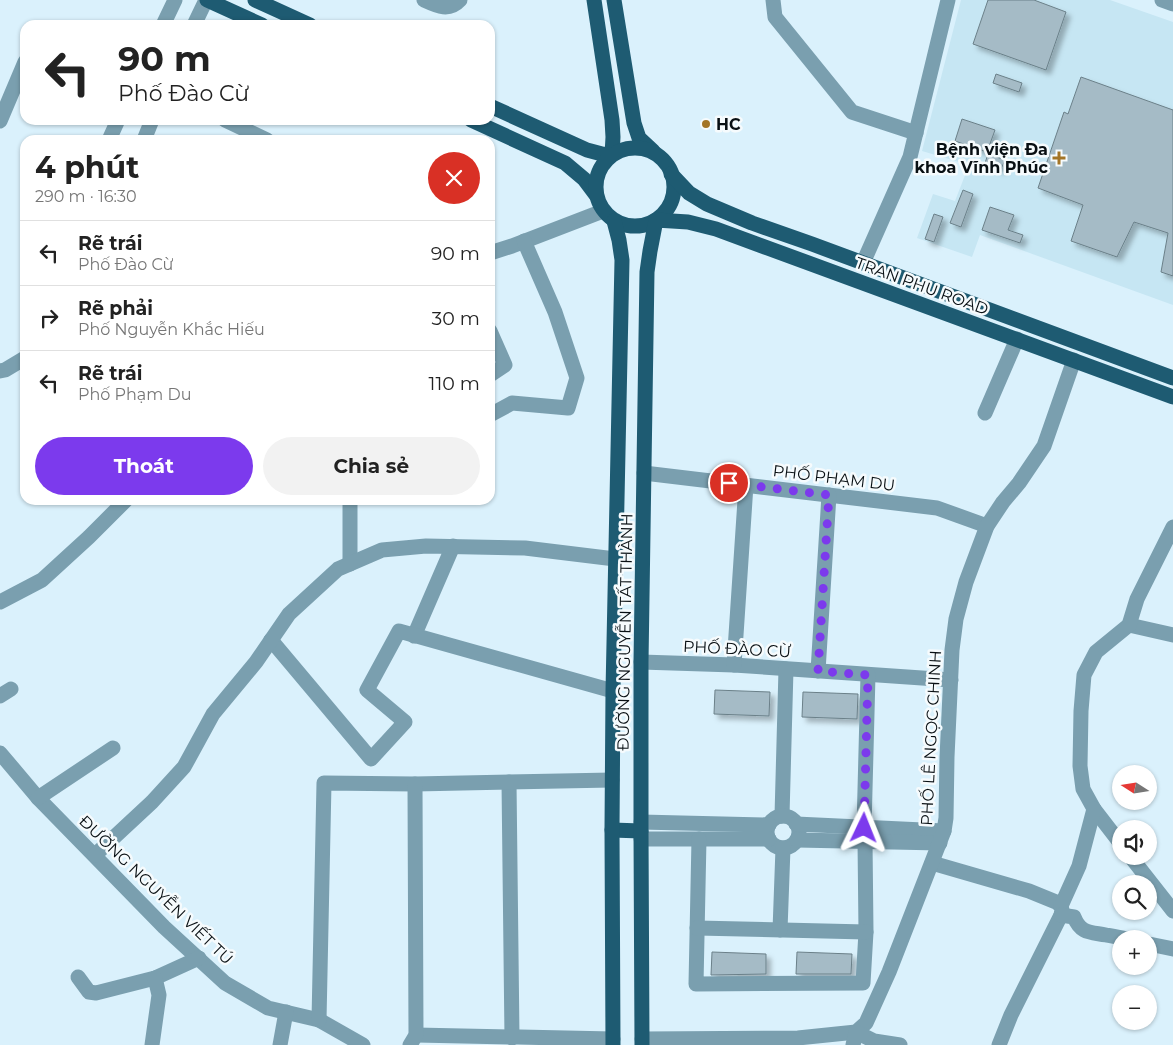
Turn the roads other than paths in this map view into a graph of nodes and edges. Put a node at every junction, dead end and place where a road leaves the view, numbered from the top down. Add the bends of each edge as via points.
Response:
1 (175, 0) edge
2 (206, 0) edge
3 (255, 0) edge
4 (424, 0) edge
5 (460, 0) edge
6 (594, 0) edge
7 (614, 0) edge
8 (773, 0) edge
9 (948, 0) edge
10 (1162, 0) edge
11 (1173, 4) edge
12 (165, 20) edge
13 (196, 20) edge
14 (251, 20) edge
15 (299, 20) edge
16 (20, 74) edge
17 (495, 108) edge
18 (0, 121) edge
19 (236, 125) edge
20 (482, 125) edge
21 (916, 133) junction
22 (256, 135) edge
23 (656, 154) junction
24 (612, 155) junction
25 (671, 174) junction
26 (596, 195) junction
27 (609, 216) junction
28 (656, 220) junction
29 (524, 241) junction
30 (495, 251) edge
31 (863, 263) junction
32 (1017, 339) junction
33 (495, 342) edge
34 (1074, 360) junction
35 (20, 361) edge
36 (495, 372) edge
37 (2, 373) edge
38 (1173, 378) edge
39 (1173, 397) edge
40 (495, 413) edge
41 (985, 413) dead end
42 (644, 473) junction
43 (746, 485) junction
44 (829, 495) junction
45 (121, 505) edge
46 (350, 505) edge
47 (987, 526) junction
48 (1173, 527) edge
49 (453, 546) junction
50 (615, 559) junction
51 (350, 564) junction
52 (0, 602) edge
53 (1129, 625) junction
54 (414, 636) junction
55 (1173, 636) edge
56 (271, 640) junction
57 (641, 662) junction
58 (734, 665) junction
59 (786, 669) junction
60 (818, 671) junction
61 (868, 675) junction
62 (951, 680) junction
63 (613, 691) junction
64 (113, 748) dead end
65 (0, 753) edge
66 (612, 780) junction
67 (509, 782) junction
68 (415, 784) junction
69 (38, 798) junction
70 (1094, 809) junction
71 (782, 816) junction
72 (796, 824) junction
73 (612, 830) junction
74 (641, 831) junction
75 (769, 832) junction
76 (1112, 832) edge
77 (865, 834) junction
78 (942, 837) junction
79 (698, 839) junction
80 (797, 840) junction
81 (783, 848) junction
82 (95, 855) junction
83 (932, 863) junction
84 (1137, 865) edge
85 (1061, 910) junction
86 (1173, 911) edge
87 (697, 928) junction
88 (780, 930) junction
89 (866, 932) junction
90 (1112, 936) edge
91 (1157, 946) edge
92 (1173, 949) edge
93 (199, 958) junction
94 (78, 977) dead end
95 (154, 978) junction
96 (286, 1012) junction
97 (319, 1020) junction
98 (512, 1038) junction
99 (855, 1038) edge
100 (413, 1040) edge
101 (613, 1042) edge
102 (642, 1042) edge
103 (152, 1045) edge
104 (280, 1045) edge
105 (363, 1045) edge
106 (900, 1045) edge
107 (999, 1045) edge

1 - 12 street
2 - 13 street
2 - 14 main road
3 - 15 main road
4 - 5 street via 447,8
6 - 24 main road via 614,137
7 - 23 main road via 636,131
8 - 21 street via 775,17 852,112
9 - 21 street
10 - 11 street
16 - 18 street
17 - 24 main road via 587,150
19 - 22 street
20 - 26 main road via 565,163 584,179
21 - 31 street via 910,157
23 - 24 main road via 634,148
23 - 25 main road
24 - 26 main road via 598,172
25 - 28 main road via 672,200
25 - 31 main road, TRAN PHU ROAD via 693,196 714,208
26 - 27 main road
27 - 28 main road via 624,225 635,226
27 - 29 street
27 - 50 main road, ĐƯỜNG NGUYỄN TẤT THÀNH via 619,240 622,260
28 - 32 main road, TRAN PHU ROAD via 688,222 716,229
28 - 42 main road, ĐƯỜNG NGUYỄN TẤT THÀNH via 647,272
29 - 30 street
29 - 40 street via 555,312 577,378 568,408 512,403
31 - 38 main road, TRAN PHU ROAD
32 - 34 main road, TRAN PHU ROAD
32 - 41 street
33 - 36 street via 505,365
34 - 39 main road, TRAN PHU ROAD
34 - 47 street, PHỐ LÊ NGỌC CHINH via 1044,446
35 - 37 street
42 - 43 street, PHỐ PHẠM DU
42 - 57 main road, ĐƯỜNG NGUYỄN TẤT THÀNH
43 - 44 street, PHỐ PHẠM DU
43 - 58 street
44 - 47 street, PHỐ PHẠM DU via 937,508
44 - 60 street
45 - 52 street via 42,580
46 - 51 street
47 - 62 street, PHỐ LÊ NGỌC CHINH via 956,619
48 - 53 street via 1137,599
49 - 50 street via 525,548
49 - 51 street via 382,550
49 - 54 street
50 - 63 main road, ĐƯỜNG NGUYỄN TẤT THÀNH
51 - 56 street via 338,569 289,614
53 - 55 street
53 - 70 street via 1096,652 1084,675 1080,766 1083,789
54 - 56 street via 399,632 367,690 405,722 371,759
54 - 63 street
56 - 82 street via 213,714 184,767
57 - 58 street, PHỐ ĐÀO CỪ
57 - 74 main road, ĐƯỜNG NGUYỄN TẤT THÀNH
58 - 59 street, PHỐ ĐÀO CỪ
59 - 60 street, PHỐ ĐÀO CỪ
59 - 71 street
60 - 61 street, PHỐ ĐÀO CỪ
61 - 62 street, PHỐ ĐÀO CỪ
61 - 77 street
62 - 78 street, PHỐ LÊ NGỌC CHINH via 946,818
63 - 66 main road, ĐƯỜNG NGUYỄN TẤT THÀNH
64 - 69 street
65 - 69 street, ĐƯỜNG NGUYỄN VIẾT TÚ
66 - 67 street
66 - 73 main road, ĐƯỜNG NGUYỄN TẤT THÀNH
67 - 68 street
67 - 98 street
68 - 97 street via 324,783
68 - 100 street
69 - 82 street, ĐƯỜNG NGUYỄN VIẾT TÚ
70 - 76 street
70 - 85 street via 1079,866
71 - 72 street via 789,817
71 - 75 street via 771,822
72 - 77 street
72 - 80 street
73 - 74 main road
73 - 101 main road, ĐƯỜNG NGUYỄN TẤT THÀNH
74 - 75 street
74 - 79 street
74 - 102 main road, ĐƯỜNG NGUYỄN TẤT THÀNH
75 - 79 street
75 - 81 street via 774,845
77 - 78 street
77 - 80 street
77 - 89 street
78 - 83 street, PHỐ LÊ NGỌC CHINH
79 - 87 street
80 - 81 street
81 - 88 street
82 - 93 street, ĐƯỜNG NGUYỄN VIẾT TÚ via 164,927
83 - 85 street via 1029,891 1056,902
83 - 99 street, PHỐ LÊ NGỌC CHINH via 889,972 866,1023
84 - 86 street
85 - 90 street via 1074,917 1082,930
85 - 107 street
87 - 88 street
87 - 89 street via 696,984 862,983
88 - 89 street
91 - 92 street
93 - 95 street
93 - 96 street, ĐƯỜNG NGUYỄN VIẾT TÚ via 226,983 268,1008
94 - 95 street via 89,992 96,993
95 - 103 street via 158,995
96 - 97 street, ĐƯỜNG NGUYỄN VIẾT TÚ
96 - 104 street
97 - 105 street, ĐƯỜNG NGUYỄN VIẾT TÚ
98 - 100 street
98 - 101 street
99 - 102 street
99 - 106 street

